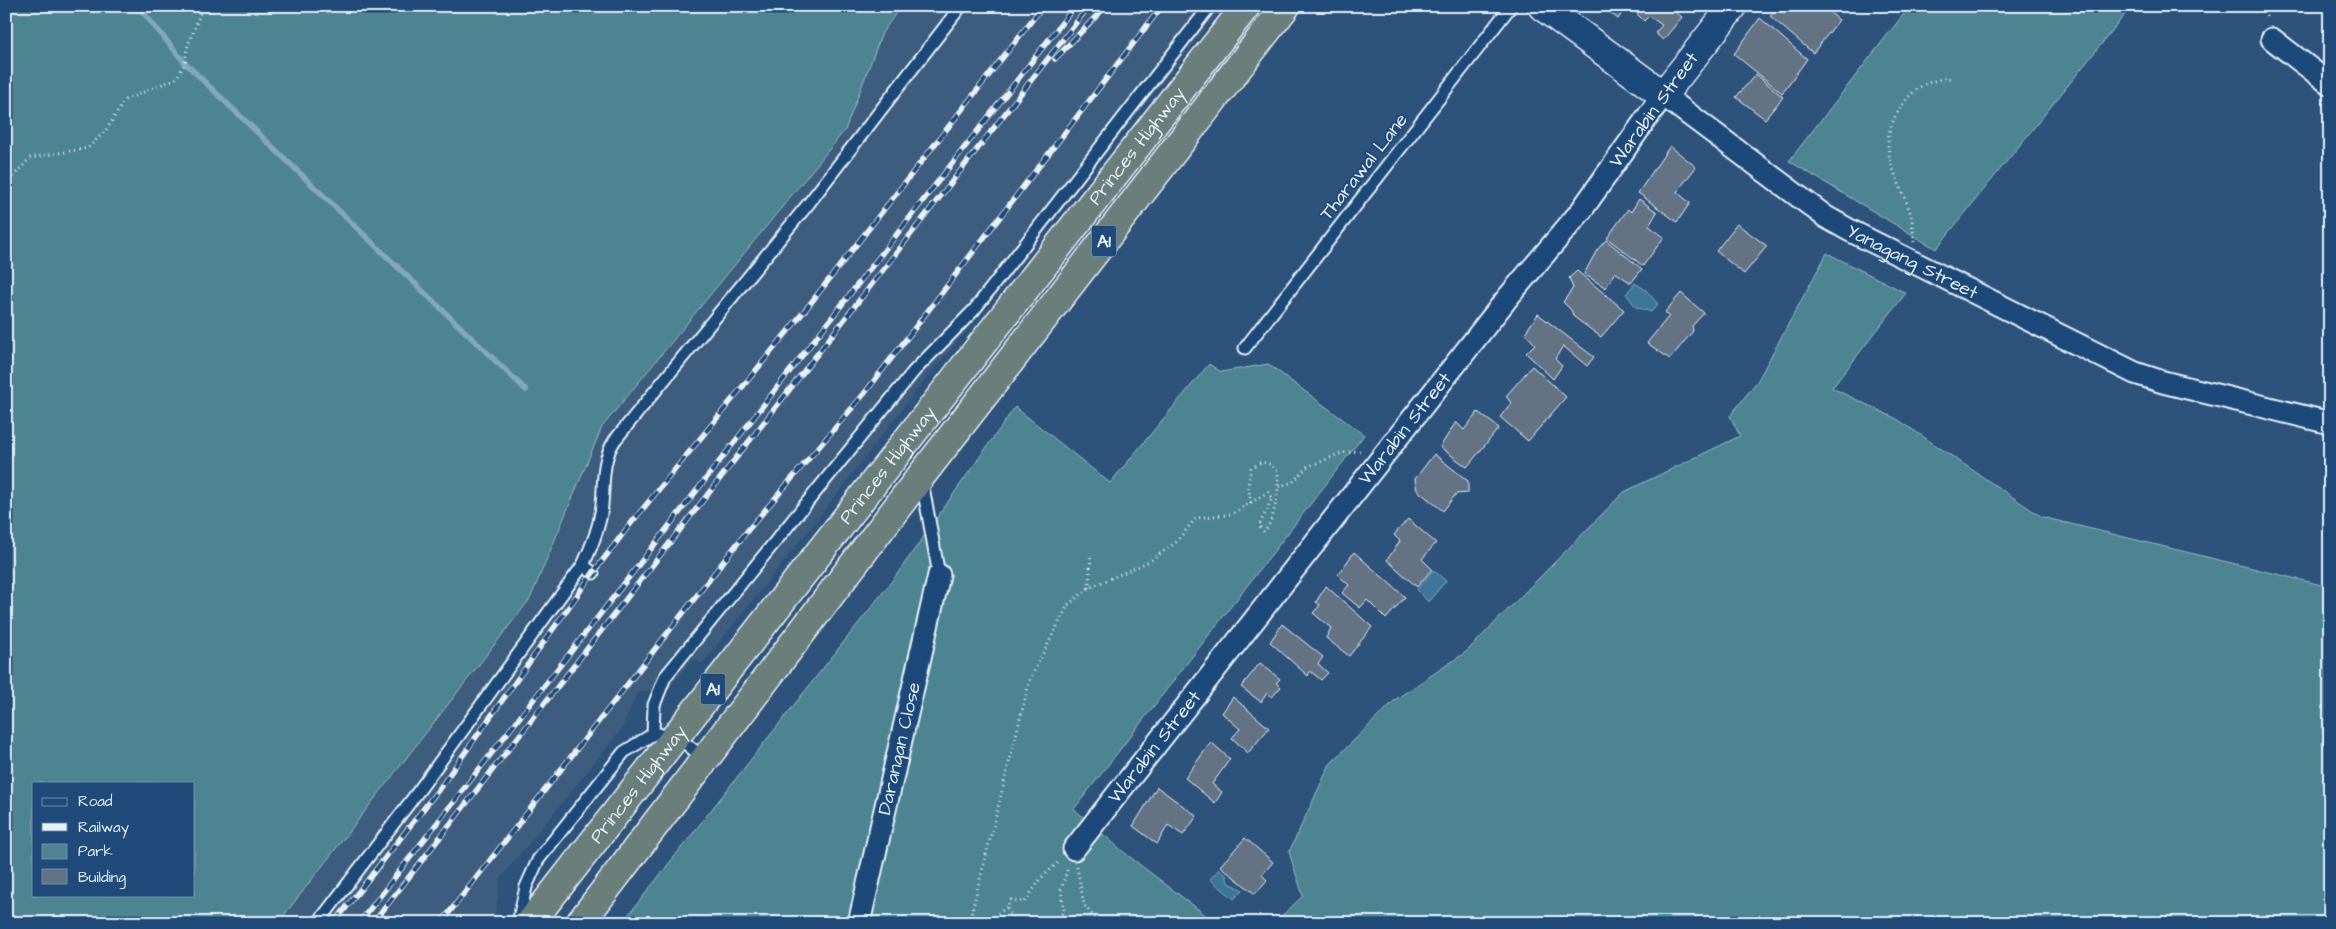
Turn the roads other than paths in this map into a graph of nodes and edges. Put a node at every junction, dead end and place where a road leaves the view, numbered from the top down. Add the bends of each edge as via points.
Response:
1 (961, 6) edge
2 (1210, 6) edge
3 (1246, 6) edge
4 (1286, 6) edge
5 (1511, 6) edge
6 (1542, 6) edge
7 (1733, 6) edge
8 (2272, 39) dead end
9 (2330, 84) edge
10 (1663, 95) junction
11 (1245, 348) dead end
12 (2330, 422) edge
13 (921, 476) junction
14 (583, 565) junction
15 (593, 573) dead end
16 (939, 575) joint
17 (665, 735) junction
18 (705, 759) junction
19 (1074, 849) road end
20 (318, 923) edge
21 (518, 923) edge
22 (530, 923) edge
23 (580, 923) edge
24 (859, 923) edge

1 - 14 lane via 809,203 610,447 603,473 601,512 594,543
2 - 17 lane via 974,310 914,371 665,678 654,705
3 - 17 highway, Princes Highway / A1
4 - 13 highway, Princes Highway / A1
5 - 11 lane, Tharawal Lane
6 - 10 street, Yanagang Street
7 - 10 street, Warabin Street
8 - 9 street
10 - 12 street, Yanagang Street via 1826,217 2135,373
10 - 19 street, Warabin Street via 1582,210 1509,296
13 - 16 lane
13 - 18 highway, Princes Highway / A1
14 - 15 lane
14 - 20 lane
16 - 24 street, Darangan Close
17 - 18 lane
17 - 21 lane via 624,752 538,860 526,887
17 - 22 highway, Princes Highway / A1
18 - 23 highway, Princes Highway / A1

